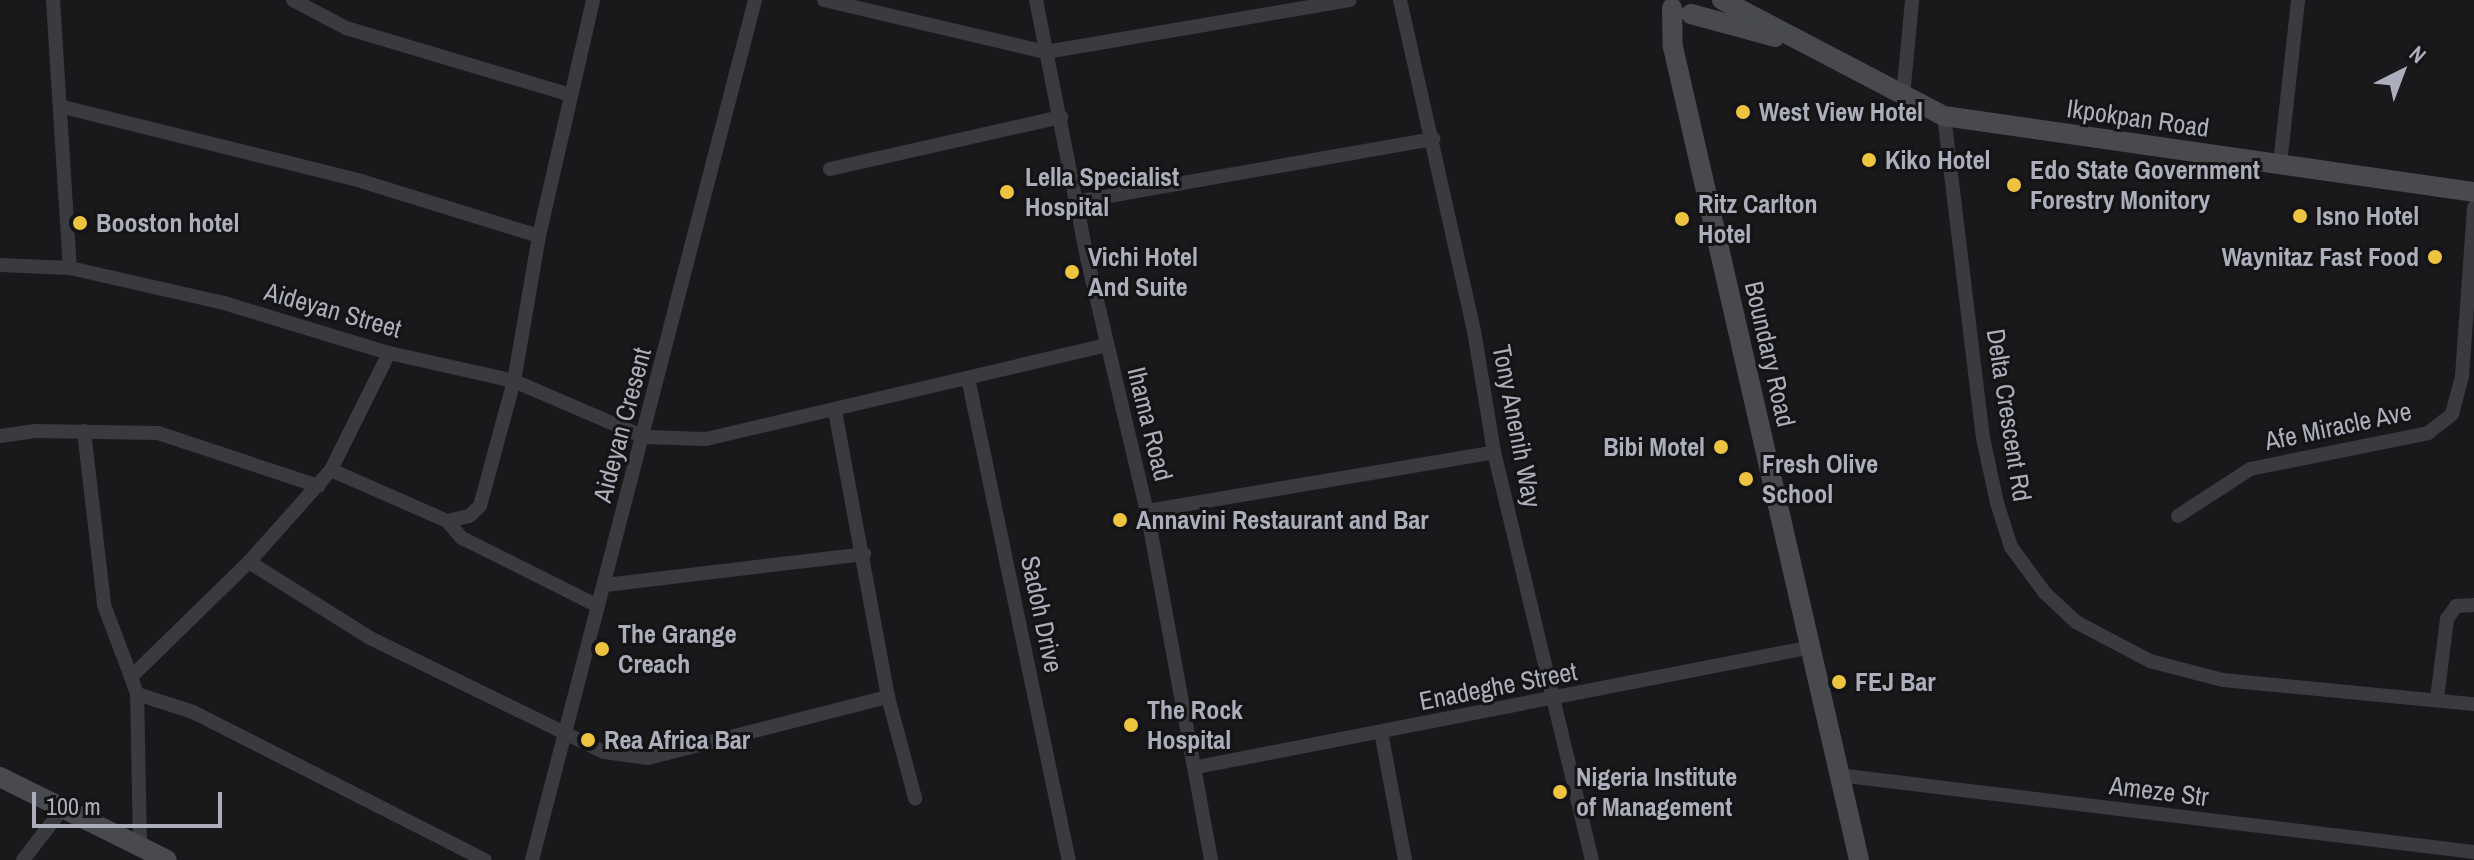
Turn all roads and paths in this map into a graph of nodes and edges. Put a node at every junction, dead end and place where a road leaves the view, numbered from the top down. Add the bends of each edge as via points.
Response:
1 (53, 0) edge
2 (293, 0) edge
3 (593, 0) edge
4 (755, 0) edge
5 (824, 0) edge
6 (1036, 0) edge
7 (1350, 0) edge
8 (1400, 0) edge
9 (1722, 0) edge
10 (1912, 0) edge
11 (2298, 0) edge
12 (1683, 7) edge
13 (1809, 48) junction
14 (1046, 52) junction
15 (571, 95) junction
16 (1903, 96) junction
17 (63, 107) junction
18 (1944, 116) junction
19 (1061, 117) junction
20 (1433, 139) junction
21 (2280, 164) junction
22 (830, 169) dead end
23 (2474, 192) edge
24 (1075, 202) junction
25 (2474, 207) edge
26 (539, 236) junction
27 (0, 265) edge
28 (70, 268) junction
29 (1106, 345) junction
30 (389, 353) junction
31 (968, 378) junction
32 (514, 381) junction
33 (835, 411) junction
34 (84, 431) junction
35 (0, 436) edge
36 (644, 437) junction
37 (1494, 452) junction
38 (331, 470) junction
39 (318, 486) junction
40 (1147, 511) junction
41 (2178, 516) dead end
42 (447, 521) junction
43 (864, 554) junction
44 (249, 562) junction
45 (605, 585) junction
46 (2474, 605) edge
47 (598, 606) junction
48 (1807, 648) junction
49 (131, 677) junction
50 (137, 694) junction
51 (888, 697) junction
52 (2437, 699) junction
53 (1553, 701) junction
54 (2474, 704) edge
55 (1381, 732) junction
56 (567, 735) junction
57 (1197, 767) junction
58 (1838, 775) junction
59 (0, 777) edge
60 (915, 798) dead end
61 (63, 808) junction
62 (140, 846) junction
63 (2474, 852) edge
64 (23, 860) edge
65 (167, 860) edge
66 (485, 860) edge
67 (532, 860) edge
68 (1069, 860) edge
69 (1211, 860) edge
70 (1405, 860) edge
71 (1592, 860) edge
72 (1859, 860) edge

1 - 17 street
2 - 15 street via 346,28
3 - 15 street
4 - 36 street, Aideyan Cresent
5 - 14 street
6 - 14 street, Ihama Road
7 - 14 street
8 - 20 street, Tony Anenih Way
9 - 13 street, Ikpokpan Road
10 - 16 street
11 - 21 street
12 - 13 street, Ikpokpan Road
12 - 48 street, Boundary Road via 1673,47
13 - 16 street, Ikpokpan Road
14 - 19 street, Ihama Road
15 - 26 street
16 - 18 street, Ikpokpan Road
17 - 26 street via 361,181
17 - 28 street
18 - 21 street, Ikpokpan Road
18 - 52 street, Delta Crescent Rd via 1991,477 2011,547 2045,593 2076,622 2150,661 2223,680
19 - 22 street
19 - 24 street, Ihama Road
20 - 24 street
20 - 37 street, Tony Anenih Way
21 - 23 street, Ikpokpan Road
24 - 29 street, Ihama Road
25 - 41 street, Afe Miracle Ave via 2462,376 2452,414 2428,433 2250,469
26 - 32 street
27 - 28 street, Aideyan Street
28 - 30 street, Aideyan Street via 224,303
29 - 31 street
29 - 40 street, Ihama Road
30 - 32 street, Aideyan Street
30 - 38 street
31 - 33 street
31 - 68 street, Sadoh Drive
32 - 36 street, Aideyan Street
32 - 42 street via 480,506 469,516
33 - 36 street via 706,439
33 - 43 street
34 - 35 street
34 - 39 street via 158,433
34 - 49 street via 104,605
36 - 45 street, Aideyan Cresent
37 - 40 street
37 - 53 street, Tony Anenih Way
38 - 39 street
38 - 42 street
39 - 44 street
40 - 57 street, Ihama Road
42 - 47 street via 462,538
43 - 45 street
43 - 51 street
44 - 49 street
44 - 56 street via 370,638
45 - 47 street, Aideyan Cresent
46 - 52 street via 2451,611
47 - 56 street, Aideyan Cresent
48 - 53 street, Enadeghe Street
48 - 58 street, Boundary Road
49 - 50 street
50 - 62 street
50 - 66 street via 193,712
51 - 56 street via 648,758 604,752
51 - 60 street
52 - 54 street, Delta Crescent Rd
53 - 55 street, Enadeghe Street
53 - 71 street, Tony Anenih Way
55 - 57 street, Enadeghe Street
55 - 70 street
56 - 67 street, Aideyan Cresent
57 - 69 street, Ihama Road
58 - 63 street, Ameze Str
58 - 72 street, Boundary Road
59 - 61 street
61 - 62 street
61 - 64 street
62 - 65 street

